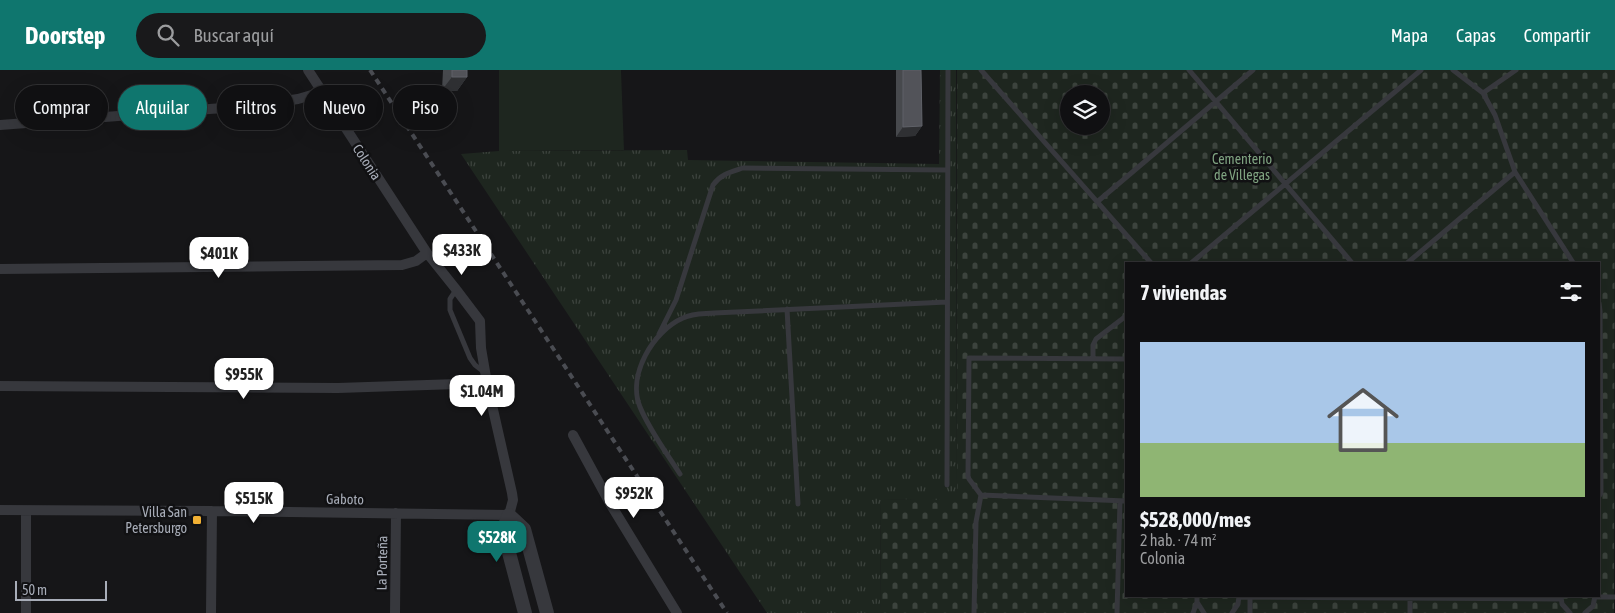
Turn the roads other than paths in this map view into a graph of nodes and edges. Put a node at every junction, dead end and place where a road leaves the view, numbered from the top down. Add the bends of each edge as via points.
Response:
1 (308, 70) edge
2 (948, 70) edge
3 (981, 70) edge
4 (1189, 70) edge
5 (1253, 70) edge
6 (1421, 70) edge
7 (1454, 70) edge
8 (1516, 70) edge
9 (318, 85) edge
10 (1483, 93) junction
11 (304, 97) edge
12 (1215, 103) junction
13 (0, 125) edge
14 (347, 130) edge
15 (948, 170) junction
16 (1515, 172) junction
17 (1285, 185) junction
18 (1097, 202) junction
19 (427, 253) junction
20 (1150, 262) edge
21 (1192, 262) edge
22 (1351, 262) edge
23 (1408, 262) edge
24 (1573, 262) edge
25 (0, 269) edge
26 (457, 290) junction
27 (947, 302) junction
28 (788, 309) junction
29 (1600, 311) edge
30 (1125, 317) edge
31 (655, 340) junction
32 (1093, 359) junction
33 (1125, 359) edge
34 (1600, 366) edge
35 (486, 378) junction
36 (0, 386) edge
37 (573, 435) dead end
38 (680, 474) dead end
39 (947, 485) dead end
40 (1600, 494) edge
41 (981, 495) junction
42 (1123, 501) edge
43 (798, 504) dead end
44 (0, 510) edge
45 (26, 511) junction
46 (212, 511) junction
47 (396, 513) junction
48 (509, 515) junction
49 (1600, 596) edge
50 (1239, 597) edge
51 (1250, 597) edge
52 (1410, 597) edge
53 (1595, 597) edge
54 (1615, 597) edge
55 (1561, 598) edge
56 (1197, 599) edge
57 (26, 613) edge
58 (211, 613) edge
59 (395, 613) edge
60 (525, 613) edge
61 (547, 613) edge
62 (678, 613) edge
63 (974, 613) edge
64 (1117, 613) edge
65 (1193, 613) edge
66 (1204, 613) edge
67 (1232, 613) edge
68 (1250, 613) edge
69 (1410, 613) edge
70 (1570, 613) edge
71 (1586, 613) edge

1 - 9 street, Colonia
2 - 15 lane
3 - 18 lane
4 - 12 lane
5 - 12 lane
6 - 17 lane
7 - 10 lane
8 - 10 lane
10 - 16 lane via 1495,115
11 - 13 street via 249,106
12 - 17 lane
12 - 18 lane
14 - 19 street, Colonia
15 - 27 lane
15 - 31 lane via 743,168 726,173 713,185 676,300
16 - 23 lane
16 - 24 lane
17 - 21 lane
17 - 22 lane
18 - 20 lane
19 - 25 street via 402,265
19 - 26 street, Colonia
26 - 35 street, Colonia via 481,326
26 - 35 lane via 450,299 450,310 470,358
27 - 28 lane
27 - 39 lane
28 - 31 lane via 692,315 678,320
28 - 43 lane
29 - 34 lane
30 - 32 lane via 1096,339
31 - 38 lane via 641,363 638,396 655,436
32 - 33 lane
32 - 41 lane via 969,358 968,476
34 - 40 lane
35 - 36 street via 338,388
35 - 48 street via 512,493
37 - 62 street via 611,505
41 - 42 lane
41 - 63 lane via 976,522
42 - 64 lane
44 - 45 street, Gaboto
45 - 46 street, Gaboto
45 - 57 street
46 - 47 street, Gaboto
46 - 58 street
47 - 48 street, Gaboto
47 - 59 street, La Porteña
48 - 60 street via 503,530
48 - 61 street via 524,529
49 - 54 lane
50 - 51 lane
50 - 67 lane
51 - 52 lane
51 - 68 lane
52 - 55 lane
52 - 69 lane
53 - 71 lane via 1593,606
55 - 70 lane
56 - 65 lane
56 - 66 lane

